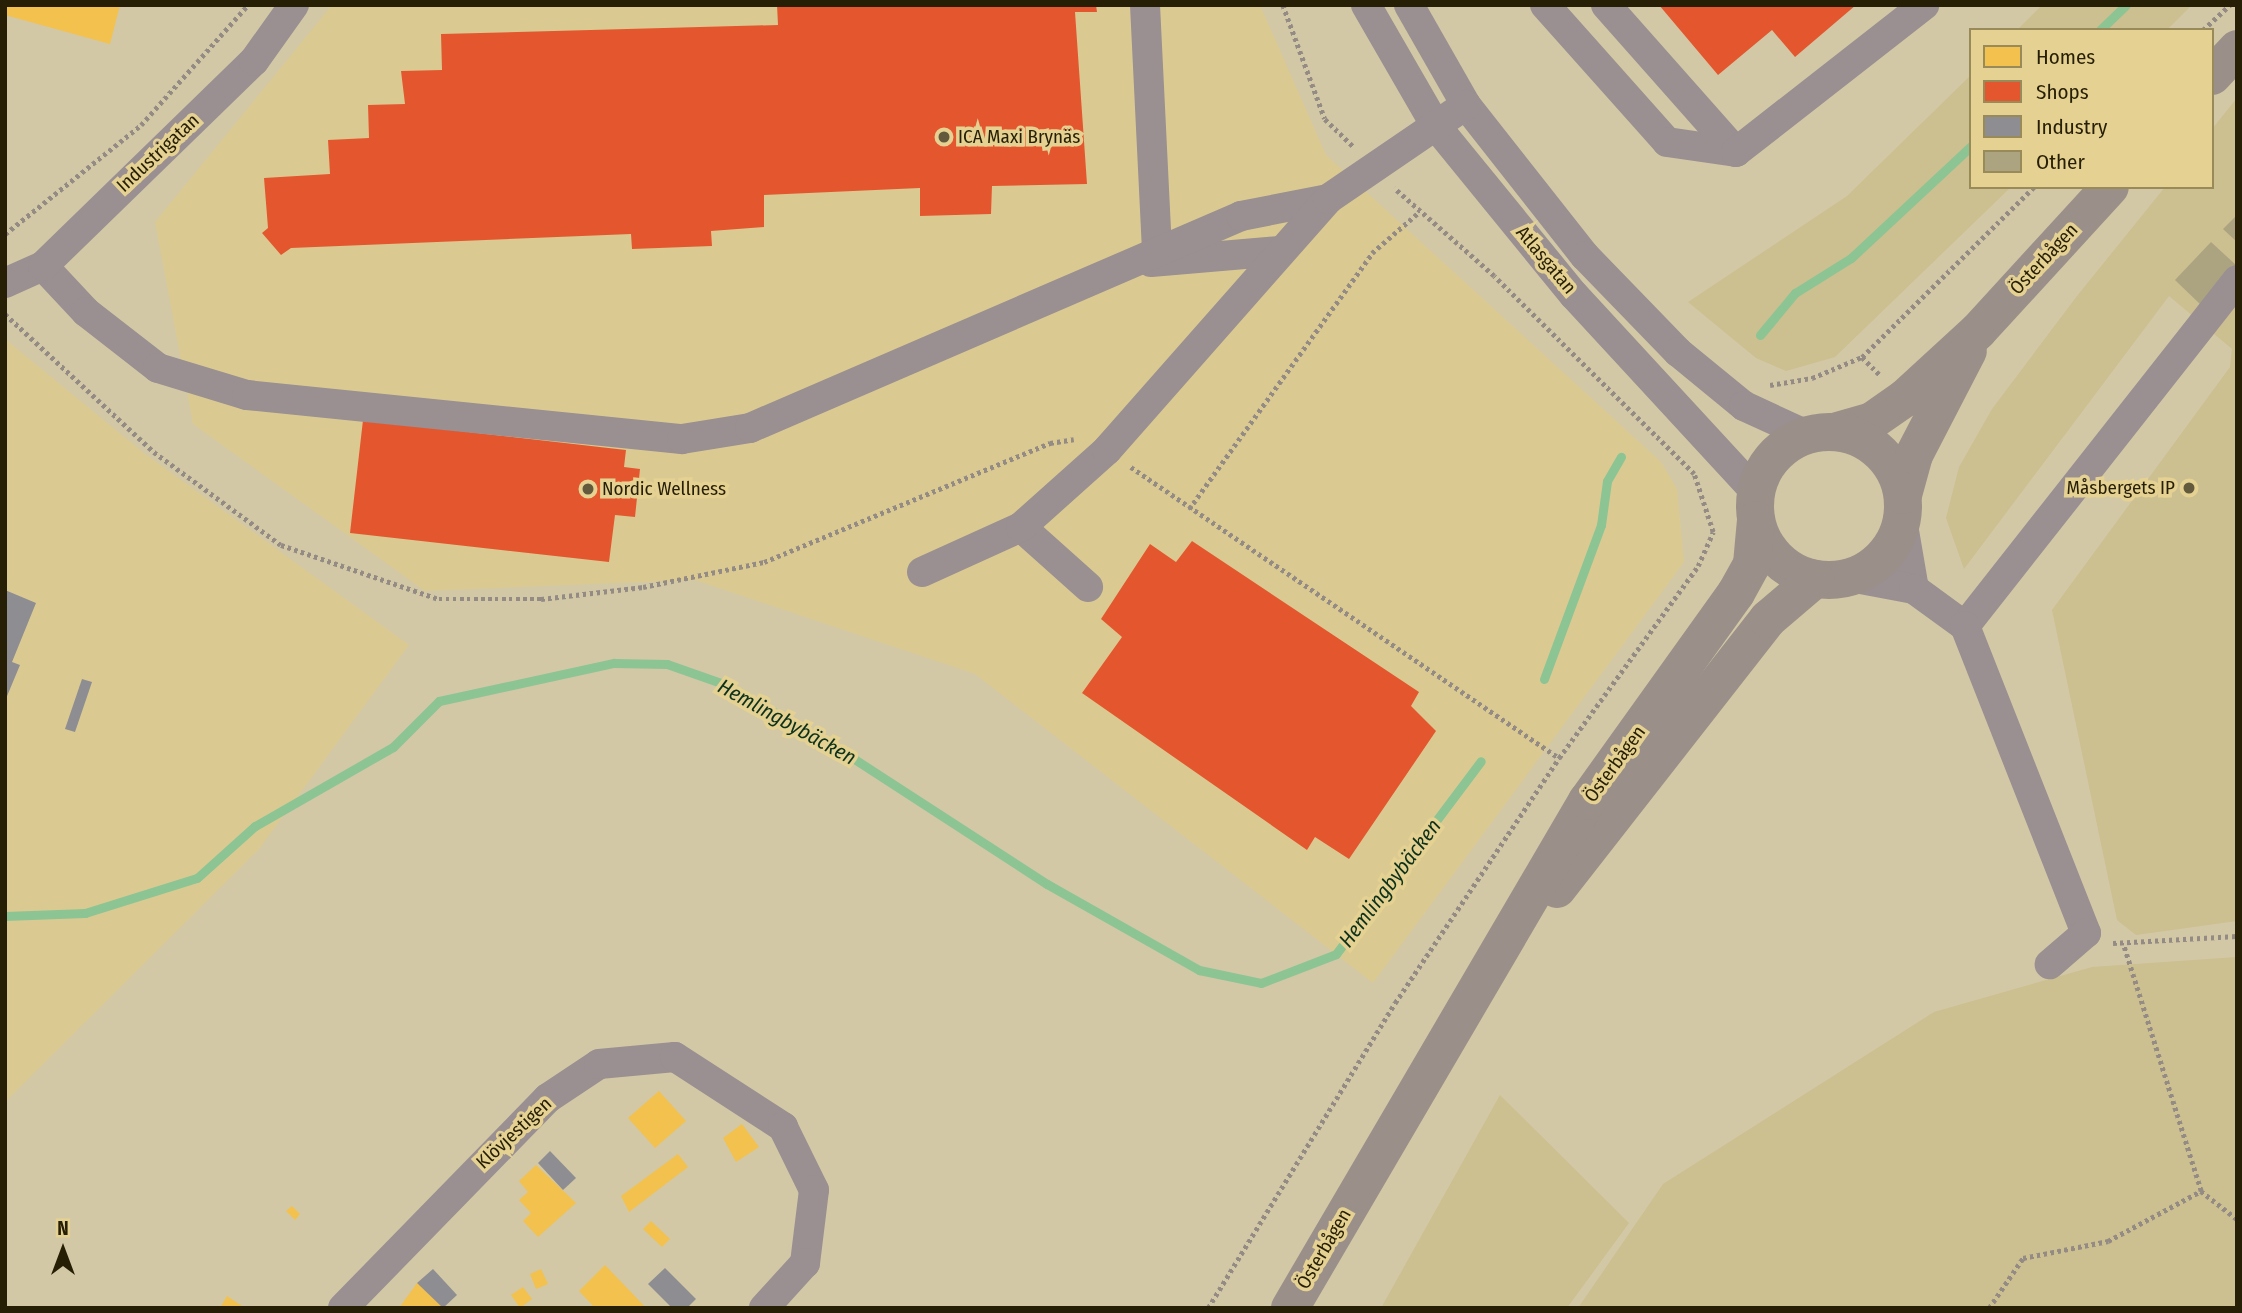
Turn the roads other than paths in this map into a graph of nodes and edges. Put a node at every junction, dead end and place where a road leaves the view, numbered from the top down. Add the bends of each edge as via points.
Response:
1 (295, 5) edge
2 (1145, 5) edge
3 (1366, 5) edge
4 (1409, 5) edge
5 (1545, 5) edge
6 (1606, 5) edge
7 (1924, 5) edge
8 (2237, 49) edge
9 (2214, 74) edge
10 (1466, 105) junction
11 (1436, 126) junction
12 (1736, 152) junction
13 (2108, 189) edge
14 (1328, 199) junction
15 (1157, 248) junction
16 (1280, 251) junction
17 (43, 265) junction
18 (1120, 265) junction
19 (2237, 280) edge
20 (5, 283) edge
21 (2237, 304) edge
22 (2201, 323) junction
23 (1978, 331) junction
24 (1821, 433) junction
25 (1756, 506) junction
26 (1903, 507) junction
27 (1021, 527) junction
28 (922, 572) dead end
29 (1833, 578) junction
30 (1088, 587) dead end
31 (1914, 589) junction
32 (1965, 626) junction
33 (2050, 964) dead end
34 (1462, 1009) junction
35 (343, 1308) edge
36 (764, 1308) edge
37 (1290, 1308) edge

1 - 17 street, Industrigatan via 254,61
2 - 15 street
3 - 11 street, Atlasgatan
4 - 10 street, Atlasgatan
5 - 12 street via 1667,142
6 - 12 street
7 - 12 street
8 - 9 main road
10 - 11 street
10 - 24 street, Atlasgatan via 1585,256 1678,352 1744,406
11 - 14 street
11 - 25 street, Atlasgatan
13 - 23 main road, Österbågen
14 - 15 street via 1241,216
14 - 16 street
15 - 18 street
16 - 18 street
16 - 27 street via 1107,450
17 - 18 street via 86,312 158,368 247,396 682,439 750,428
17 - 20 street, Industrigatan
19 - 22 street
21 - 22 street
22 - 32 street
23 - 24 main road, Österbågen via 1905,398 1872,421
23 - 26 main road, Österbågen via 1914,455
24 - 25 main road via 1765,467
24 - 26 main road via 1860,438 1882,454
25 - 29 main road via 1765,545 1784,565
25 - 34 main road, Österbågen via 1752,564 1736,593 1587,801
26 - 29 main road via 1881,559
26 - 31 street
27 - 28 street
27 - 30 street
29 - 31 street
29 - 34 main road, Österbågen via 1768,619
31 - 32 street
32 - 33 street via 2086,933
34 - 37 main road, Österbågen
35 - 36 street, Klövjestigen via 548,1098 599,1064 675,1057 783,1127 814,1190 805,1262

